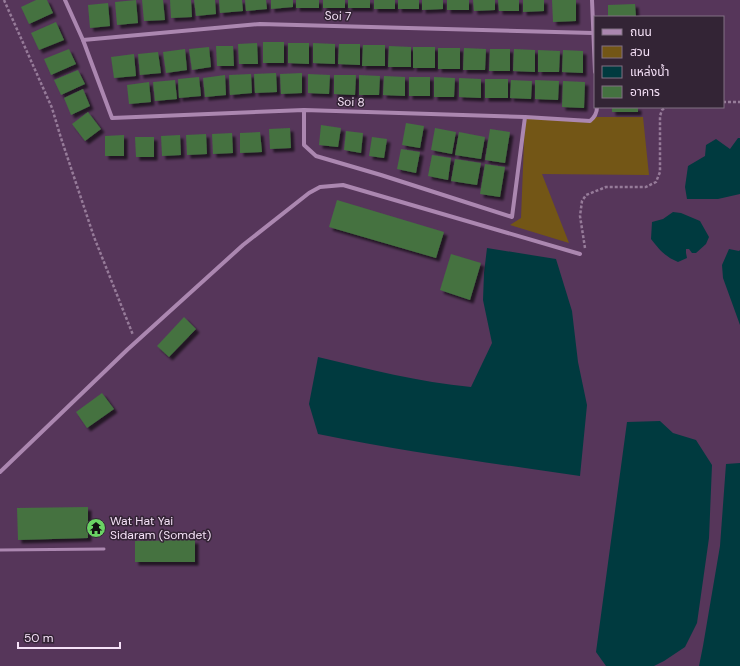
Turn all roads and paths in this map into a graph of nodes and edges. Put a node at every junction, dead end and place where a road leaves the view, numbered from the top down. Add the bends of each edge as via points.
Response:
1 (4, 0) edge
2 (65, 0) edge
3 (592, 0) edge
4 (593, 33) junction
5 (83, 40) junction
6 (594, 52) edge
7 (724, 102) edge
8 (740, 102) edge
9 (597, 108) edge
10 (665, 108) edge
11 (304, 110) junction
12 (525, 117) junction
13 (580, 254) joint
14 (136, 343) junction
15 (0, 472) edge
16 (104, 549) dead end
17 (0, 550) edge

1 - 14 path via 52,108 94,237
2 - 5 street
3 - 4 street
4 - 5 street, Soi 7 via 260,24
4 - 6 street
5 - 11 street, Soi 8 via 112,118
7 - 8 path
9 - 12 street, Soi 8 via 595,117 590,121
10 - 13 path via 660,116 660,172 656,182 646,188 606,187 586,195 582,201 580,216 585,250
11 - 12 street, Soi 8
11 - 12 street via 304,145 316,156 512,218
13 - 14 street via 343,185 320,187 243,245
14 - 15 street
16 - 17 lane

